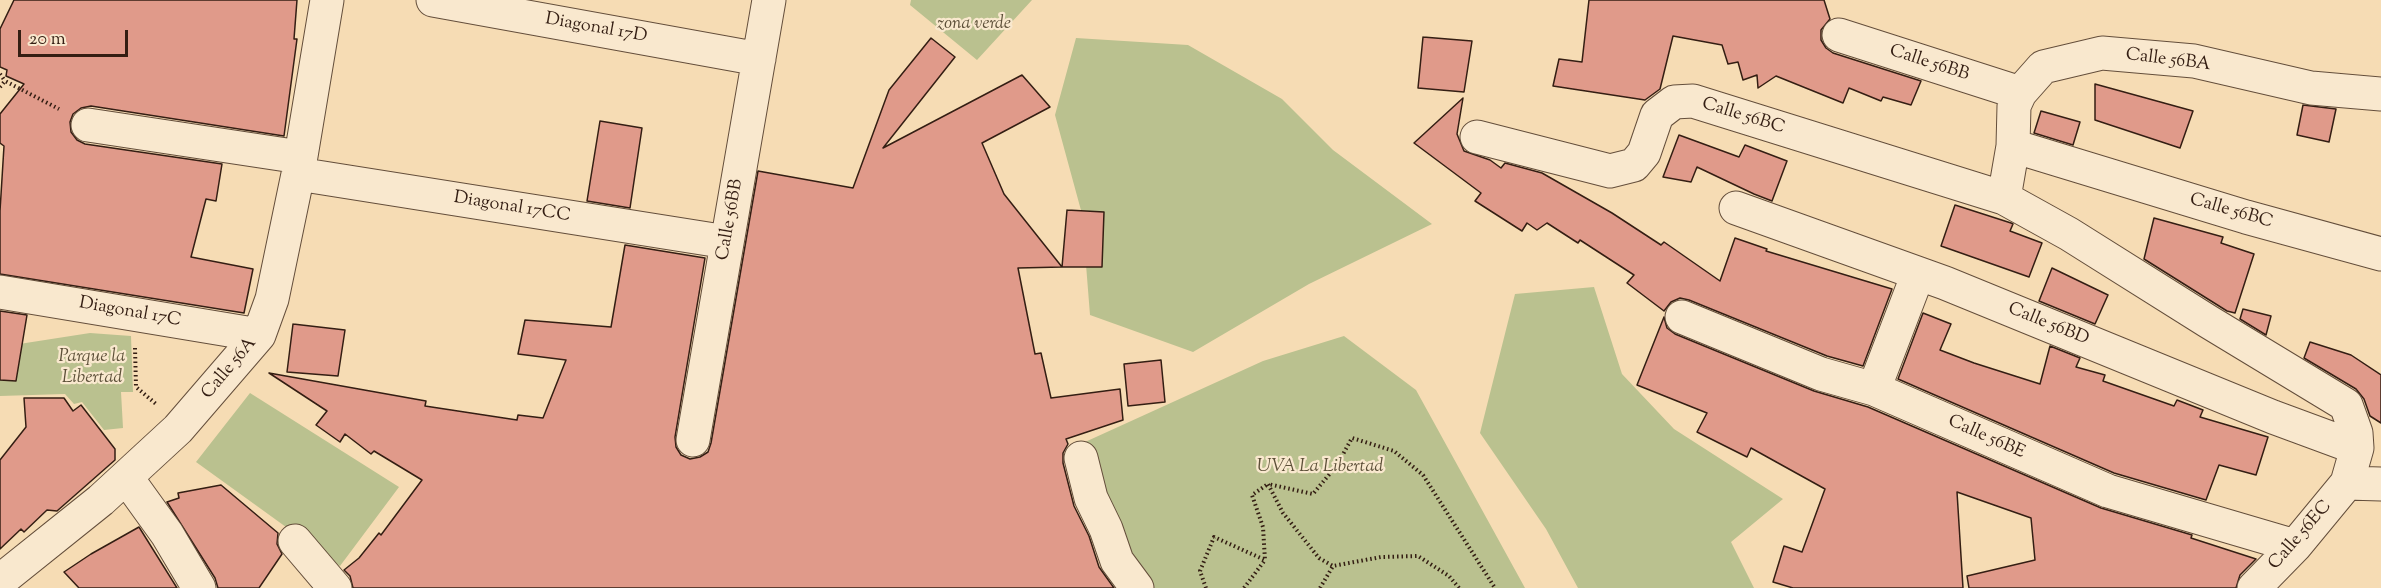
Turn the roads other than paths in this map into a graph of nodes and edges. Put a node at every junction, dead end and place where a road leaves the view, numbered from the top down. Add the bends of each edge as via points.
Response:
1 (327, 0) edge
2 (433, 0) edge
3 (769, 0) edge
4 (1839, 35) dead end
5 (759, 58) junction
6 (2020, 93) junction
7 (2381, 94) edge
8 (88, 125) road end
9 (1477, 137) dead end
10 (2013, 146) junction
11 (299, 165) junction
12 (2004, 198) junction
13 (1736, 208) dead end
14 (727, 242) junction
15 (2381, 254) edge
16 (1918, 274) junction
17 (0, 292) edge
18 (1682, 317) dead end
19 (259, 335) junction
20 (1874, 388) junction
21 (693, 440) dead end
22 (2357, 448) junction
23 (1082, 458) dead end
24 (126, 477) junction
25 (2347, 483) junction
26 (2381, 484) edge
27 (295, 541) dead end
28 (2295, 546) junction
29 (0, 581) edge
30 (199, 588) edge
31 (335, 588) edge
32 (1137, 588) edge
33 (2254, 588) edge

1 - 11 street, Calle 56A
2 - 5 street, Diagonal 17D
3 - 5 street, Calle 56BB
4 - 6 street, Calle 56BB
5 - 14 street, Calle 56BB
6 - 7 street, Calle 56BA via 2043,67 2102,53 2194,61 2311,88
6 - 10 street, Calle 56BA via 2014,106
8 - 11 street, Diagonal 17CC
9 - 12 street, Calle 56BC via 1610,171 1634,165 1644,153 1657,115 1674,102 1693,101
10 - 12 street
10 - 15 street, Calle 56BC
11 - 14 street, Diagonal 17CC
11 - 19 street, Calle 56A via 272,299
12 - 22 street via 2070,234 2346,405
13 - 16 street, Calle 56BD
14 - 21 street, Calle 56BB
16 - 20 street
16 - 22 street, Calle 56BD
17 - 19 street, Diagonal 17C
18 - 20 street, Calle 56BE via 1821,374
19 - 24 street, Calle 56A via 182,425
20 - 28 street, Calle 56BE via 2108,491
22 - 25 street
23 - 32 street via 1091,498 1117,561
24 - 29 street, Calle 56A
24 - 30 street
25 - 26 street
25 - 28 street, Calle 56EC
27 - 31 street
28 - 33 street, Calle 56EC

